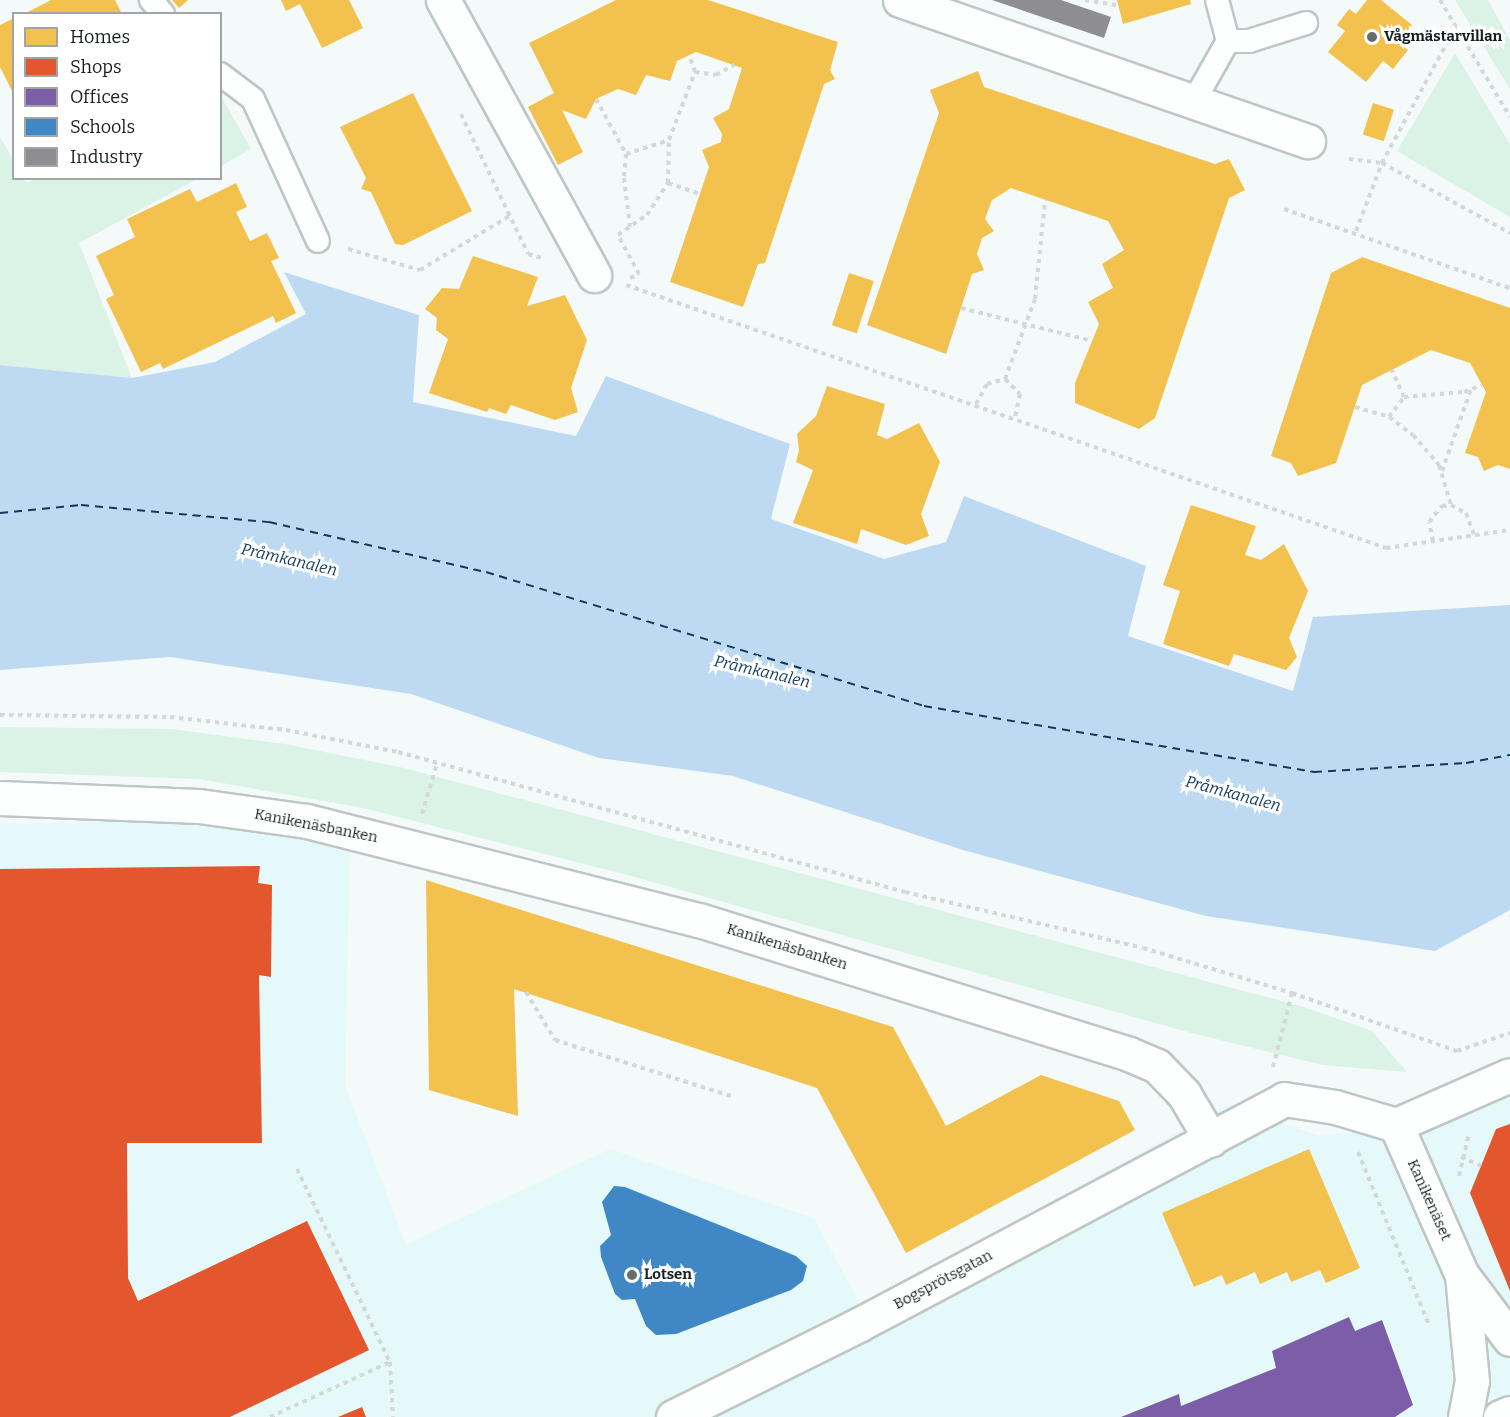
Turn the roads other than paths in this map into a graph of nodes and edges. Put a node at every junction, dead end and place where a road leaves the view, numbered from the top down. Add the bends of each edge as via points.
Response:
1 (151, 0) edge
2 (900, 0) edge
3 (1217, 0) edge
4 (452, 3) edge
5 (161, 12) edge
6 (1306, 22) dead end
7 (1228, 41) junction
8 (222, 76) edge
9 (1194, 101) junction
10 (1308, 141) dead end
11 (318, 241) road end
12 (609, 271) road end
13 (0, 798) edge
14 (1510, 1075) edge
15 (1396, 1125) junction
16 (1211, 1140) junction
17 (1462, 1275) junction
18 (1510, 1339) edge
19 (1510, 1413) edge
20 (674, 1417) edge
21 (1465, 1417) edge
22 (1500, 1417) edge

1 - 5 lane
2 - 9 street
3 - 7 lane
4 - 12 street
6 - 7 lane via 1249,41
7 - 9 lane
8 - 11 lane via 253,99
9 - 10 street
13 - 16 street, Kanikenäsbanken via 200,806 307,822 699,920 1157,1066 1184,1094
14 - 15 street
15 - 16 street via 1335,1107 1284,1099
15 - 17 street, Kanikenäset
16 - 20 street, Bogsprötsgatan
17 - 18 street, Kanikenäset
17 - 21 street, Kanikenäset via 1472,1381
19 - 22 street

